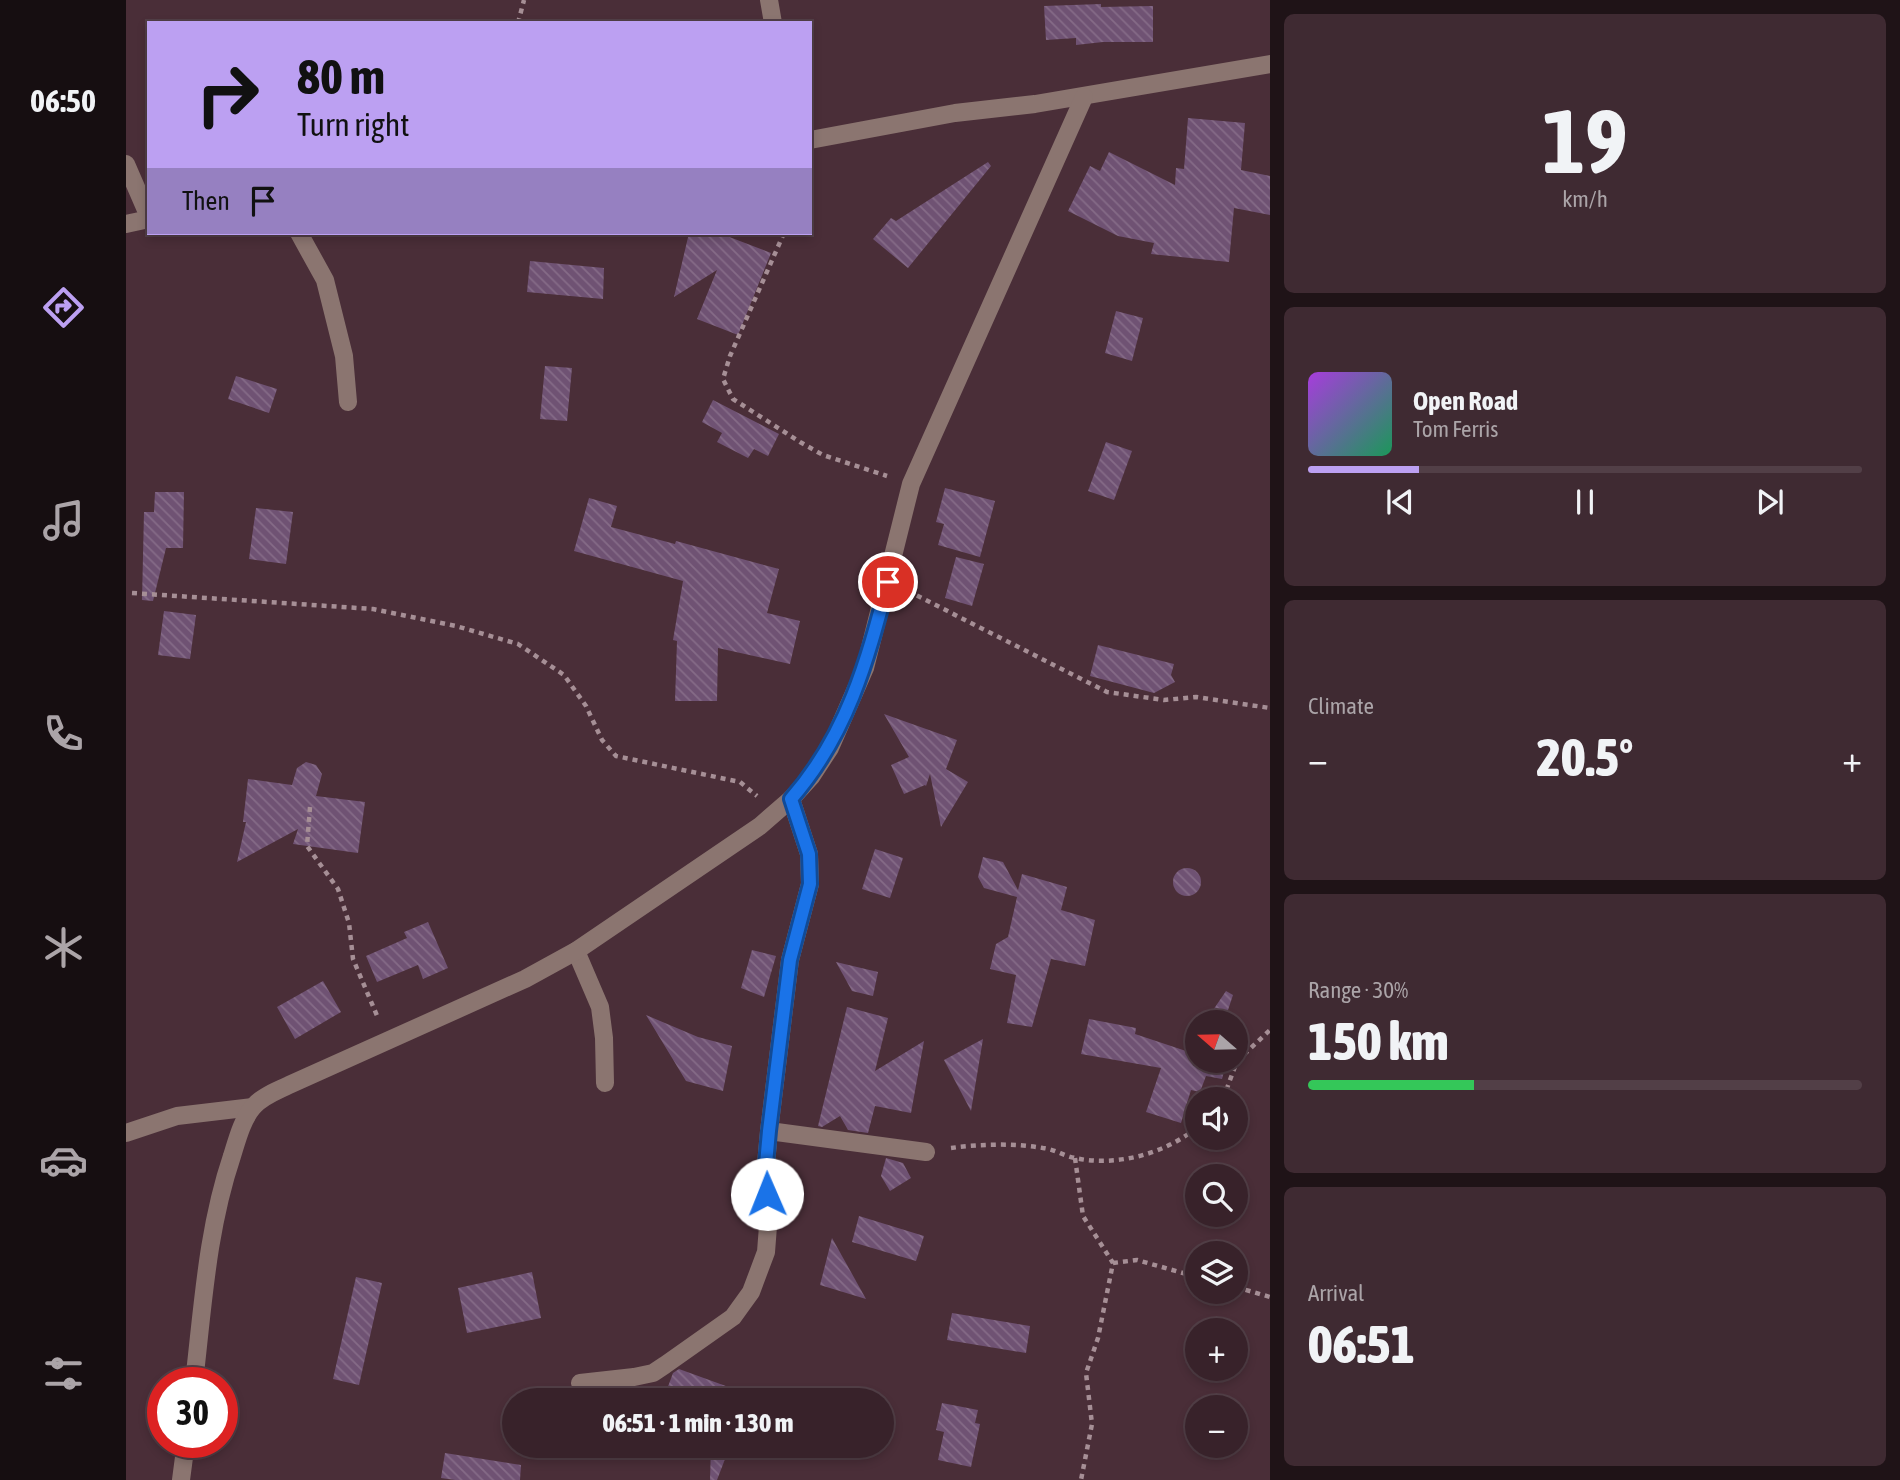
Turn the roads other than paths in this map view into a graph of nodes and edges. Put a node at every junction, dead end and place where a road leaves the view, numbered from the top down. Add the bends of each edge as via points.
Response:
1 (769, 0) edge
2 (773, 21) edge
3 (1270, 64) edge
4 (1084, 97) junction
5 (812, 140) edge
6 (126, 164) edge
7 (147, 213) edge
8 (147, 219) edge
9 (126, 224) edge
10 (300, 235) edge
11 (348, 402) dead end
12 (791, 799) junction
13 (576, 951) junction
14 (605, 1083) dead end
15 (253, 1107) junction
16 (769, 1131) junction
17 (126, 1133) edge
18 (926, 1152) road end
19 (196, 1367) edge
20 (580, 1382) dead end
21 (184, 1458) edge
22 (181, 1480) edge

1 - 2 street
3 - 4 street
4 - 5 street via 955,113
4 - 12 street via 911,484 865,668 830,748
6 - 7 street
8 - 9 street
10 - 11 street via 325,280 344,356
12 - 13 street via 760,826
12 - 16 street via 809,854 810,884 790,960
13 - 14 street via 600,1007
13 - 15 street via 525,979 279,1090
15 - 17 street via 177,1116
15 - 19 street via 240,1129 216,1212
16 - 18 street
16 - 20 street via 766,1252 751,1292 733,1317 653,1373
21 - 22 street

